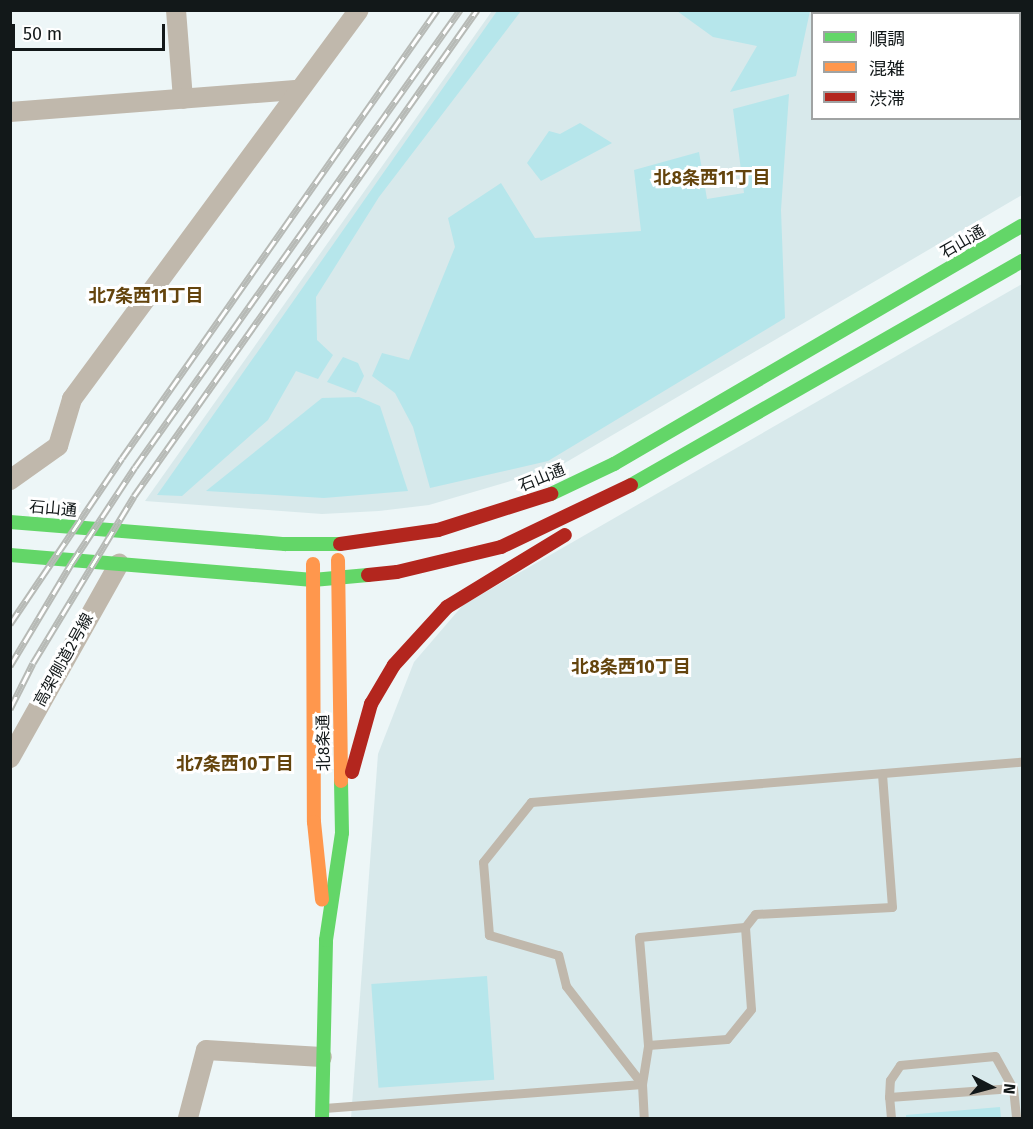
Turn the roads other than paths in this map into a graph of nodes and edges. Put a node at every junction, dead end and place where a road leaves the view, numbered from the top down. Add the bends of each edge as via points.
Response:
1 (176, 10) edge
2 (359, 10) edge
3 (297, 90) junction
4 (183, 99) junction
5 (10, 112) edge
6 (1023, 226) edge
7 (1023, 261) edge
8 (10, 480) edge
9 (626, 488) junction
10 (10, 522) edge
11 (337, 544) junction
12 (313, 545) junction
13 (10, 555) edge
14 (119, 564) junction
15 (339, 578) junction
16 (313, 580) junction
17 (10, 758) edge
18 (1023, 762) edge
19 (882, 773) junction
20 (342, 833) junction
21 (745, 927) junction
22 (326, 940) junction
23 (648, 1045) junction
24 (322, 1057) junction
25 (642, 1084) junction
26 (1013, 1088) junction
27 (889, 1097) junction
28 (322, 1114) edge
29 (188, 1119) edge
30 (644, 1119) edge
31 (891, 1119) edge
32 (1016, 1119) edge

1 - 4 street
2 - 3 street
3 - 4 street
3 - 8 street via 294,101 72,399 58,446
4 - 5 street
6 - 11 main road, 石山通 via 614,464 563,488 438,530
7 - 9 main road
9 - 15 main road via 501,547 397,572
9 - 20 main road via 574,530 447,607 394,665 371,705 356,747
10 - 12 main road, 石山通
11 - 12 main road, 石山通
11 - 15 main road, 北8条通
12 - 16 main road, 北8条通
13 - 14 main road
14 - 16 main road
14 - 17 street, 高架側道2号線
15 - 16 main road
15 - 20 main road, 北8条通
16 - 22 main road, 北8条通 via 314,822
18 - 19 lane
19 - 21 lane via 892,907 755,914
19 - 25 lane via 531,802 483,862 489,935 558,955 566,986
20 - 22 main road, 北8条通
21 - 23 lane via 751,1009 727,1039
21 - 23 lane via 639,937
22 - 24 main road, 北8条通
23 - 25 lane
24 - 28 main road, 北8条通
24 - 29 street via 206,1050
25 - 28 lane
25 - 30 lane
26 - 27 lane
26 - 27 lane via 995,1056 900,1065 890,1080
26 - 32 lane
27 - 31 lane

